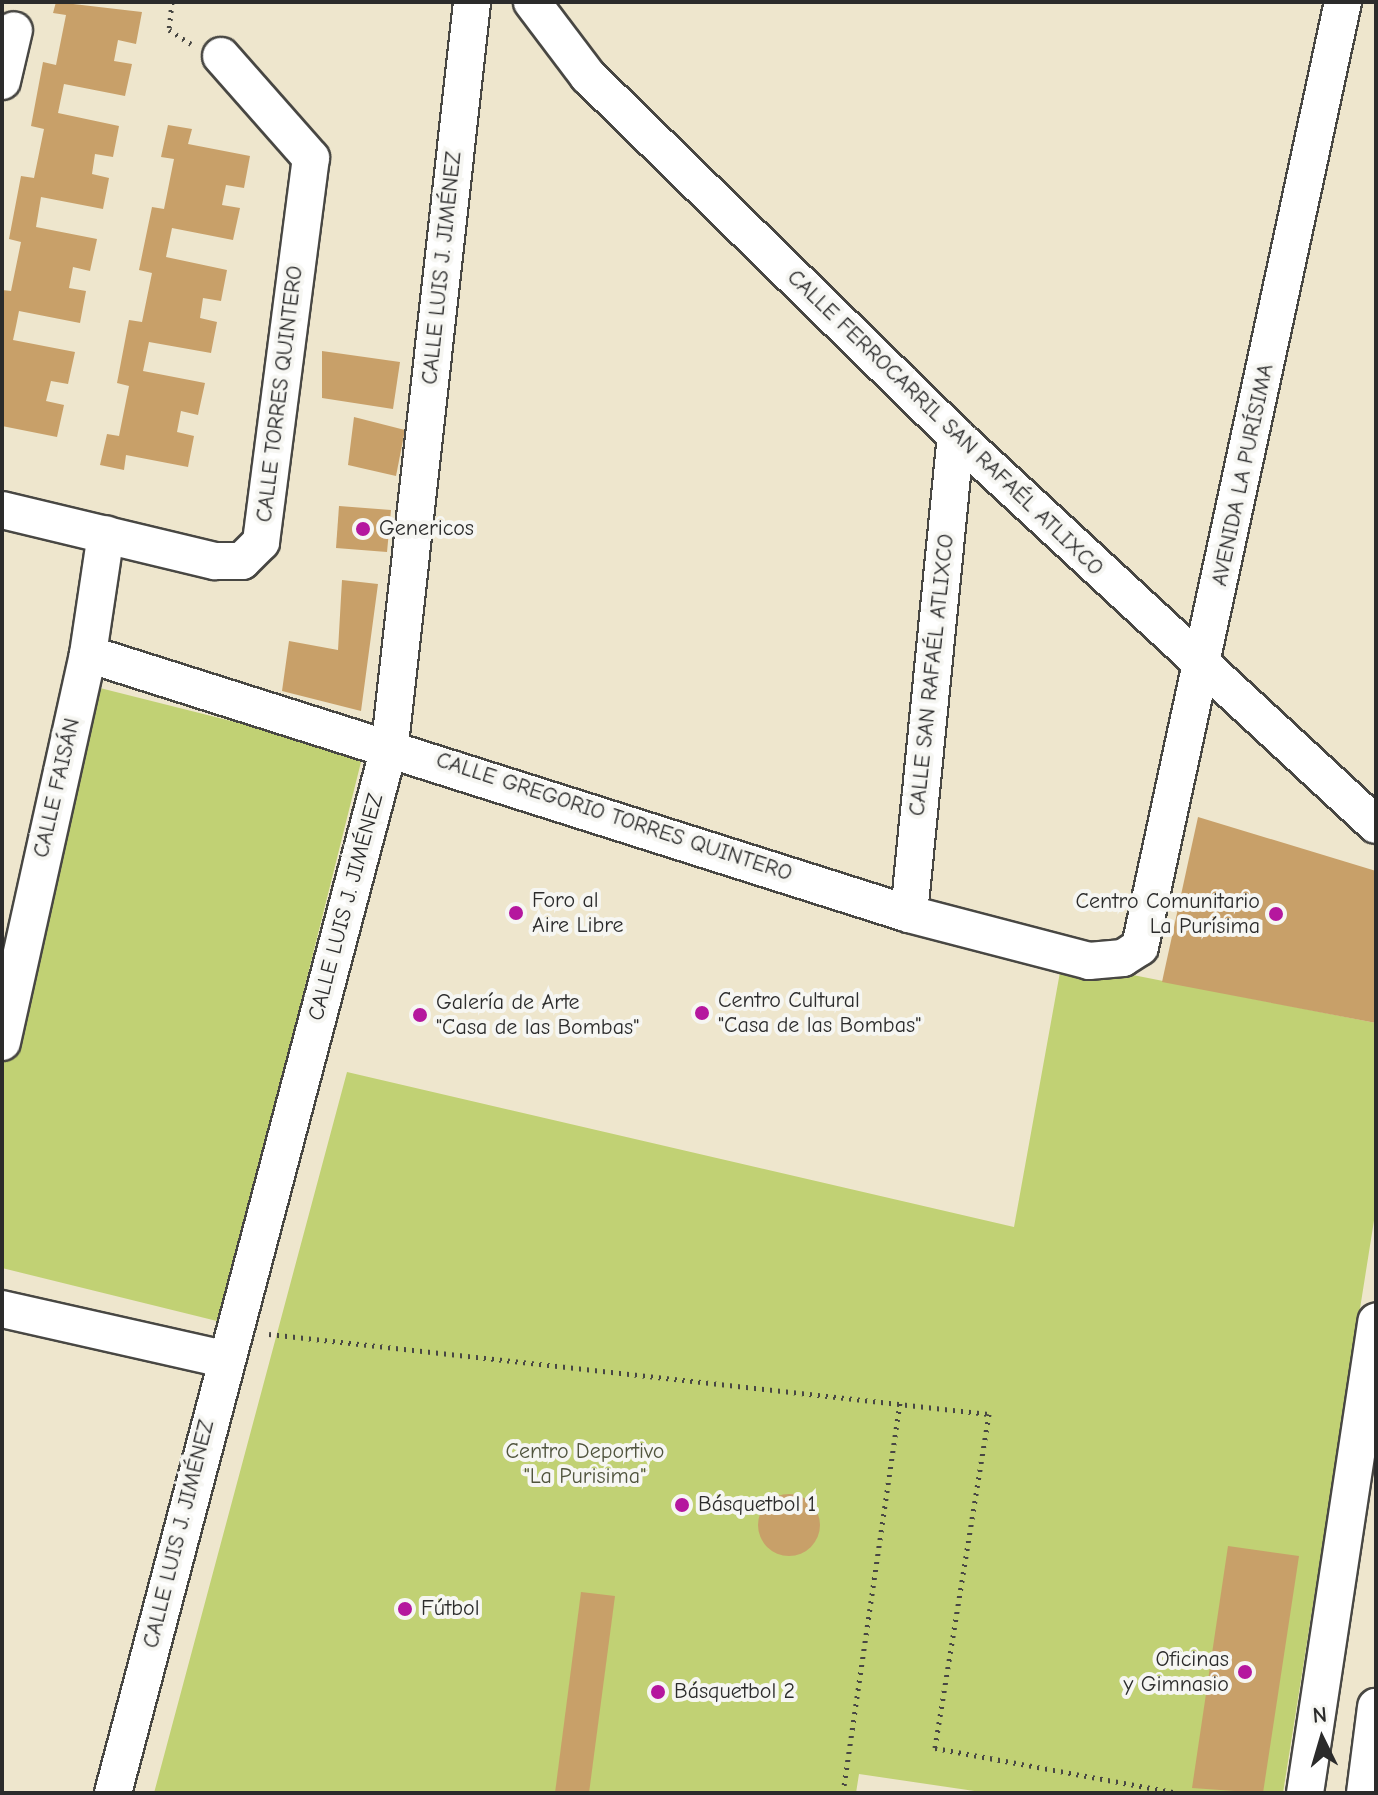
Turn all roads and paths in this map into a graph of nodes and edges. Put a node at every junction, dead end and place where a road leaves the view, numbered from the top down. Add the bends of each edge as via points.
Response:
1 (172, 2) edge
2 (472, 2) edge
3 (532, 2) edge
4 (1343, 2) edge
5 (14, 30) dead end
6 (221, 56) joint
7 (2, 81) edge
8 (956, 436) junction
9 (2, 510) edge
10 (106, 534) junction
11 (88, 654) junction
12 (1202, 669) junction
13 (390, 744) junction
14 (1376, 825) edge
15 (909, 914) junction
16 (12, 939) edge
17 (1140, 947) joint
18 (2, 1042) edge
19 (2, 1309) edge
20 (1376, 1321) edge
21 (226, 1349) junction
22 (900, 1403) junction
23 (1361, 1551) edge
24 (1376, 1707) edge
25 (113, 1793) edge
26 (843, 1793) edge
27 (1177, 1793) edge
28 (1305, 1793) edge
29 (1365, 1793) edge

1 - 6 path via 169,30
2 - 13 street, CALLE LUIS J. JIMÉNEZ
3 - 8 street, CALLE FERROCARRIL SAN RAFAÉL ATLIXCO via 588,76
4 - 12 street, AVENIDA LA PURÍSIMA
5 - 7 street
6 - 10 street, CALLE TORRES QUINTERO via 311,158 261,542 242,561 215,561
8 - 12 street, CALLE FERROCARRIL SAN RAFAÉL ATLIXCO
8 - 15 street, CALLE SAN RAFAÉL ATLIXCO
9 - 10 street, CALLE TORRES QUINTERO
10 - 11 street, CALLE FAISÁN
11 - 13 street, CALLE GREGORIO TORRES QUINTERO
11 - 16 street, CALLE FAISÁN
12 - 14 street, CALLE FERROCARRIL SAN RAFAÉL ATLIXCO
12 - 17 street, AVENIDA LA PURÍSIMA
13 - 15 street, CALLE GREGORIO TORRES QUINTERO
13 - 21 street, CALLE LUIS J. JIMÉNEZ
15 - 17 street, CALLE GREGORIO TORRES QUINTERO via 1006,946 1089,961
16 - 18 street, CALLE FAISÁN
19 - 21 street
20 - 23 street
21 - 22 path via 281,1333
21 - 25 street, CALLE LUIS J. JIMÉNEZ
22 - 26 path
22 - 27 path via 989,1414 935,1748
23 - 28 street
24 - 29 street

